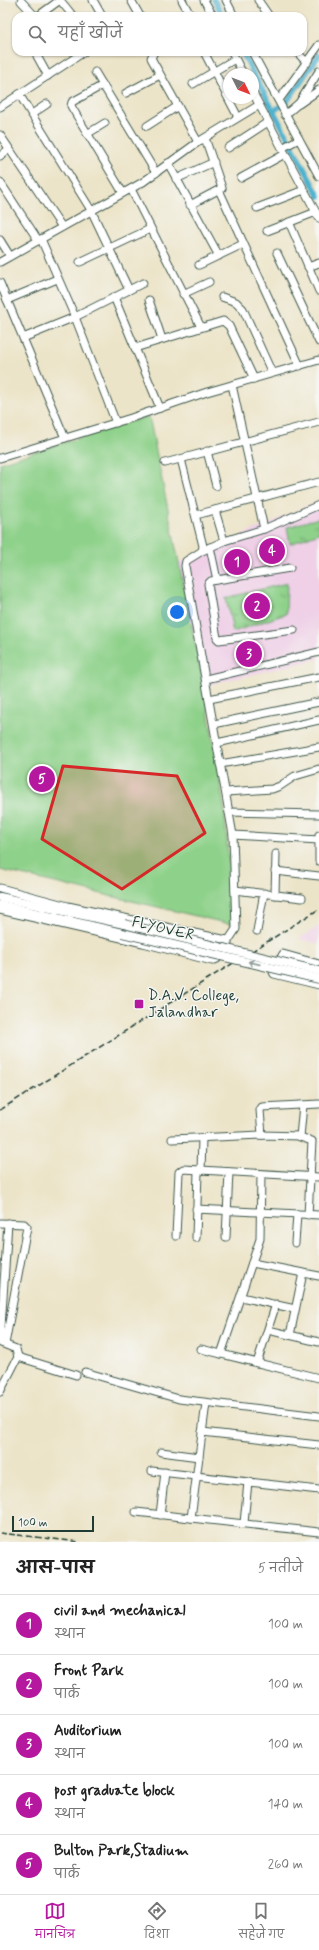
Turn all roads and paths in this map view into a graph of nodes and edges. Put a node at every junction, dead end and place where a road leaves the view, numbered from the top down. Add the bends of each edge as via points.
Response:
1 (93, 0) edge
2 (131, 0) edge
3 (182, 0) edge
4 (204, 0) edge
5 (226, 0) edge
6 (258, 0) edge
7 (21, 1) dead end
8 (48, 9) junction
9 (31, 12) edge
10 (44, 12) edge
11 (50, 12) edge
12 (70, 12) edge
13 (100, 12) edge
14 (138, 12) edge
15 (188, 12) edge
16 (211, 12) edge
17 (232, 12) edge
18 (266, 12) edge
19 (319, 45) edge
20 (36, 56) dead end
21 (73, 56) edge
22 (152, 56) edge
23 (206, 56) edge
24 (233, 56) edge
25 (234, 56) edge
26 (254, 56) edge
27 (301, 56) edge
28 (307, 63) junction
29 (240, 68) edge
30 (319, 71) edge
31 (95, 72) dead end
32 (215, 72) junction
33 (160, 75) junction
34 (48, 76) junction
35 (193, 84) dead end
36 (103, 85) junction
37 (319, 90) edge
38 (126, 93) dead end
39 (19, 94) junction
40 (47, 104) dead end
41 (259, 105) joint
42 (178, 106) junction
43 (0, 107) edge
44 (295, 107) junction
45 (282, 108) junction
46 (32, 114) junction
47 (238, 117) junction
48 (268, 122) junction
49 (105, 123) dead end
50 (147, 126) dead end
51 (87, 134) junction
52 (0, 136) edge
53 (205, 138) junction
54 (198, 142) junction
55 (290, 145) junction
56 (228, 148) dead end
57 (9, 149) junction
58 (0, 156) edge
59 (214, 162) junction
60 (168, 163) junction
61 (156, 173) junction
62 (319, 176) edge
63 (241, 178) dead end
64 (176, 179) junction
65 (0, 182) edge
66 (131, 189) junction
67 (219, 190) junction
68 (304, 190) junction
69 (123, 193) junction
70 (190, 204) junction
71 (257, 208) dead end
72 (91, 210) junction
73 (317, 215) edge
74 (289, 222) junction
75 (62, 227) junction
76 (150, 229) junction
77 (267, 231) dead end
78 (0, 240) edge
79 (39, 240) junction
80 (243, 244) junction
81 (109, 248) junction
82 (276, 253) dead end
83 (10, 256) junction
84 (219, 256) junction
85 (0, 262) edge
86 (80, 262) dead end
87 (319, 262) edge
88 (199, 265) dead end
89 (308, 267) junction
90 (58, 279) junction
91 (209, 282) dead end
92 (0, 283) edge
93 (143, 283) dead end
94 (129, 290) junction
95 (319, 291) edge
96 (183, 294) junction
97 (114, 297) junction
98 (222, 297) dead end
99 (7, 300) junction
100 (149, 300) dead end
101 (75, 317) junction
102 (201, 327) junction
103 (23, 338) junction
104 (162, 339) junction
105 (319, 342) edge
106 (135, 348) junction
107 (319, 360) edge
108 (300, 366) junction
109 (272, 374) junction
110 (254, 379) junction
111 (232, 385) junction
112 (160, 408) junction
113 (319, 422) edge
114 (116, 423) junction
115 (65, 438) junction
116 (245, 442) junction
117 (207, 451) junction
118 (0, 458) edge
119 (181, 458) junction
120 (164, 463) dead end
121 (319, 482) edge
122 (216, 486) dead end
123 (258, 498) junction
124 (319, 505) edge
125 (215, 510) junction
126 (196, 515) junction
127 (264, 529) junction
128 (224, 541) junction
129 (210, 548) junction
130 (202, 551) junction
131 (290, 568) dead end
132 (217, 580) junction
133 (294, 630) dead end
134 (319, 652) edge
135 (319, 677) edge
136 (206, 679) junction
137 (209, 699) junction
138 (319, 702) edge
139 (319, 720) edge
140 (214, 724) junction
141 (217, 743) junction
142 (319, 747) edge
143 (220, 764) junction
144 (319, 769) edge
145 (226, 792) junction
146 (229, 812) junction
147 (319, 814) edge
148 (233, 835) junction
149 (319, 835) edge
150 (319, 840) edge
151 (276, 854) dead end
152 (319, 861) edge
153 (276, 871) junction
154 (319, 876) edge
155 (0, 888) edge
156 (235, 890) junction
157 (264, 893) junction
158 (275, 894) junction
159 (0, 897) edge
160 (302, 898) dead end
161 (0, 905) edge
162 (0, 910) edge
163 (257, 931) dead end
164 (228, 941) junction
165 (319, 964) edge
166 (319, 971) edge
167 (319, 979) edge
168 (319, 985) edge
169 (319, 1104) edge
170 (302, 1105) junction
171 (262, 1135) junction
172 (300, 1136) junction
173 (202, 1138) junction
174 (172, 1139) dead end
175 (311, 1148) junction
176 (319, 1148) edge
177 (199, 1171) junction
178 (229, 1172) junction
179 (261, 1174) junction
180 (310, 1177) junction
181 (319, 1178) edge
182 (196, 1209) junction
183 (228, 1209) junction
184 (261, 1212) junction
185 (297, 1214) junction
186 (308, 1215) junction
187 (319, 1215) edge
188 (4, 1223) edge
189 (176, 1236) dead end
190 (196, 1238) dead end
191 (226, 1238) dead end
192 (296, 1243) dead end
193 (252, 1263) junction
194 (303, 1273) junction
195 (319, 1276) edge
196 (241, 1297) junction
197 (276, 1304) junction
198 (295, 1309) junction
199 (268, 1330) junction
200 (290, 1335) junction
201 (319, 1342) edge
202 (2, 1343) edge
203 (201, 1349) dead end
204 (221, 1354) junction
205 (18, 1357) junction
206 (257, 1363) junction
207 (319, 1370) edge
208 (85, 1372) dead end
209 (76, 1375) dead end
210 (318, 1378) edge
211 (0, 1392) edge
212 (206, 1403) junction
213 (319, 1416) edge
214 (202, 1432) junction
215 (319, 1445) edge
216 (161, 1452) dead end
217 (199, 1457) junction
218 (152, 1471) dead end
219 (165, 1472) junction
220 (196, 1476) junction
221 (248, 1482) junction
222 (319, 1490) edge
223 (136, 1512) dead end
224 (160, 1515) junction
225 (190, 1518) junction
226 (244, 1523) junction
227 (319, 1532) edge

1 - 13 street
2 - 14 street
3 - 15 street
4 - 16 street
5 - 17 street
6 - 18 street
7 - 9 street
8 - 10 street
8 - 11 street
8 - 12 street via 60,0
19 - 28 street
20 - 34 street
21 - 34 street
22 - 33 street
23 - 32 street
24 - 32 street
25 - 29 street
26 - 45 street
27 - 28 street
28 - 45 street
30 - 44 street
31 - 36 street
32 - 35 street
32 - 47 street
33 - 38 street
33 - 42 street
34 - 39 street
36 - 51 street via 71,104
36 - 61 street
37 - 44 street
39 - 43 street
39 - 46 street
40 - 46 street
41 - 47 street
41 - 48 street
42 - 50 street
42 - 54 street
44 - 45 street
45 - 55 street
46 - 72 street
47 - 53 street
48 - 55 street
48 - 56 street
49 - 51 street
51 - 69 street
52 - 57 street
53 - 54 street
53 - 59 street
54 - 60 street
55 - 62 street
55 - 63 street
55 - 68 street
57 - 58 street
57 - 75 street
59 - 64 street
59 - 67 street via 222,187
60 - 61 street
60 - 64 street
61 - 66 street
64 - 70 street
65 - 79 street
66 - 69 street
66 - 76 street
67 - 70 street
67 - 80 street
68 - 71 street
68 - 73 street
69 - 72 street
70 - 84 street
72 - 75 street
72 - 81 street
73 - 74 street
74 - 77 street
74 - 89 street
75 - 79 street
76 - 81 street
76 - 96 street
78 - 83 street
79 - 83 street
79 - 90 street
80 - 84 street
80 - 108 street
81 - 86 street
81 - 94 street
82 - 105 street
83 - 85 street
84 - 88 street
87 - 89 street
89 - 95 street
90 - 99 street
90 - 101 street
91 - 96 street
92 - 99 street
93 - 94 street
94 - 97 street
96 - 102 street
97 - 101 street
97 - 106 street
98 - 109 street via 236,302 243,309
99 - 103 street
100 - 104 street
101 - 103 street
101 - 114 street
102 - 104 street
102 - 110 street via 227,322
103 - 115 street
104 - 106 street
106 - 112 street
107 - 108 street
108 - 109 street
109 - 110 street
110 - 111 street
111 - 112 street
111 - 116 street
112 - 114 street
113 - 116 street
114 - 115 street
115 - 118 street
116 - 117 street
116 - 123 street
117 - 119 street
117 - 122 street
119 - 120 street
119 - 126 street
121 - 123 street
123 - 125 street
123 - 127 street
124 - 127 street
125 - 126 street
125 - 128 street
126 - 130 street
127 - 128 street
128 - 129 street
129 - 130 street
129 - 132 street
130 - 136 street via 190,557 185,566
131 - 132 street
132 - 133 street via 208,584 217,638 220,640
134 - 136 street
135 - 137 street
136 - 137 street
137 - 140 street
138 - 140 street
139 - 141 street
140 - 141 street
141 - 143 street
142 - 143 street
143 - 145 street
144 - 145 street via 295,776 272,789
145 - 146 street
146 - 147 street
146 - 148 street
148 - 150 street
148 - 156 street
149 - 150 street
150 - 152 street
151 - 153 street
153 - 154 street
153 - 158 street
155 - 164 street via 68,906
156 - 157 street
156 - 164 street via 236,929
157 - 158 street
157 - 163 street
158 - 160 street
159 - 166 main road, FLYOVER, bridge
167 -> 161 main road, FLYOVER, bridge
162 - 164 street via 212,961 218,959
165 - 168 street via 283,954 273,972
169 - 170 street
170 - 171 street via 262,1107
170 - 172 street
171 - 172 street
171 - 173 street
172 - 175 street via 302,1139 311,1140
173 - 174 street
173 - 177 street
175 - 176 street
175 - 180 street
177 - 178 street
177 - 182 street
177 - 189 street via 183,1169 179,1172
178 - 179 street
178 - 183 street
179 - 180 street
179 - 184 street
180 - 181 street
180 - 186 street
182 - 183 street
182 - 190 street
183 - 184 street
183 - 191 street
184 - 185 street
184 - 193 street via 260,1239
185 - 186 street
185 - 192 street
186 - 187 street
188 - 202 street
188 - 202 street via 24,1224 27,1227
193 - 194 street
193 - 196 street
194 - 195 street
194 - 198 street
196 - 197 street
196 - 204 street
197 - 198 street
197 - 199 street
198 - 200 street
199 - 200 street
199 - 206 street
200 - 201 street
202 - 205 street via 16,1349
203 - 204 street
204 - 206 street
205 - 209 street
205 - 211 street
206 - 210 street
207 - 210 street
208 - 212 street via 161,1394
212 - 213 street
212 - 214 street
214 - 215 street
214 - 217 street
216 - 217 street
217 - 220 street
218 - 219 street
219 - 220 street
219 - 224 street
220 - 221 street
220 - 225 street
221 - 222 street
221 - 226 street
223 - 224 street
224 - 225 street
225 - 226 street
226 - 227 street

